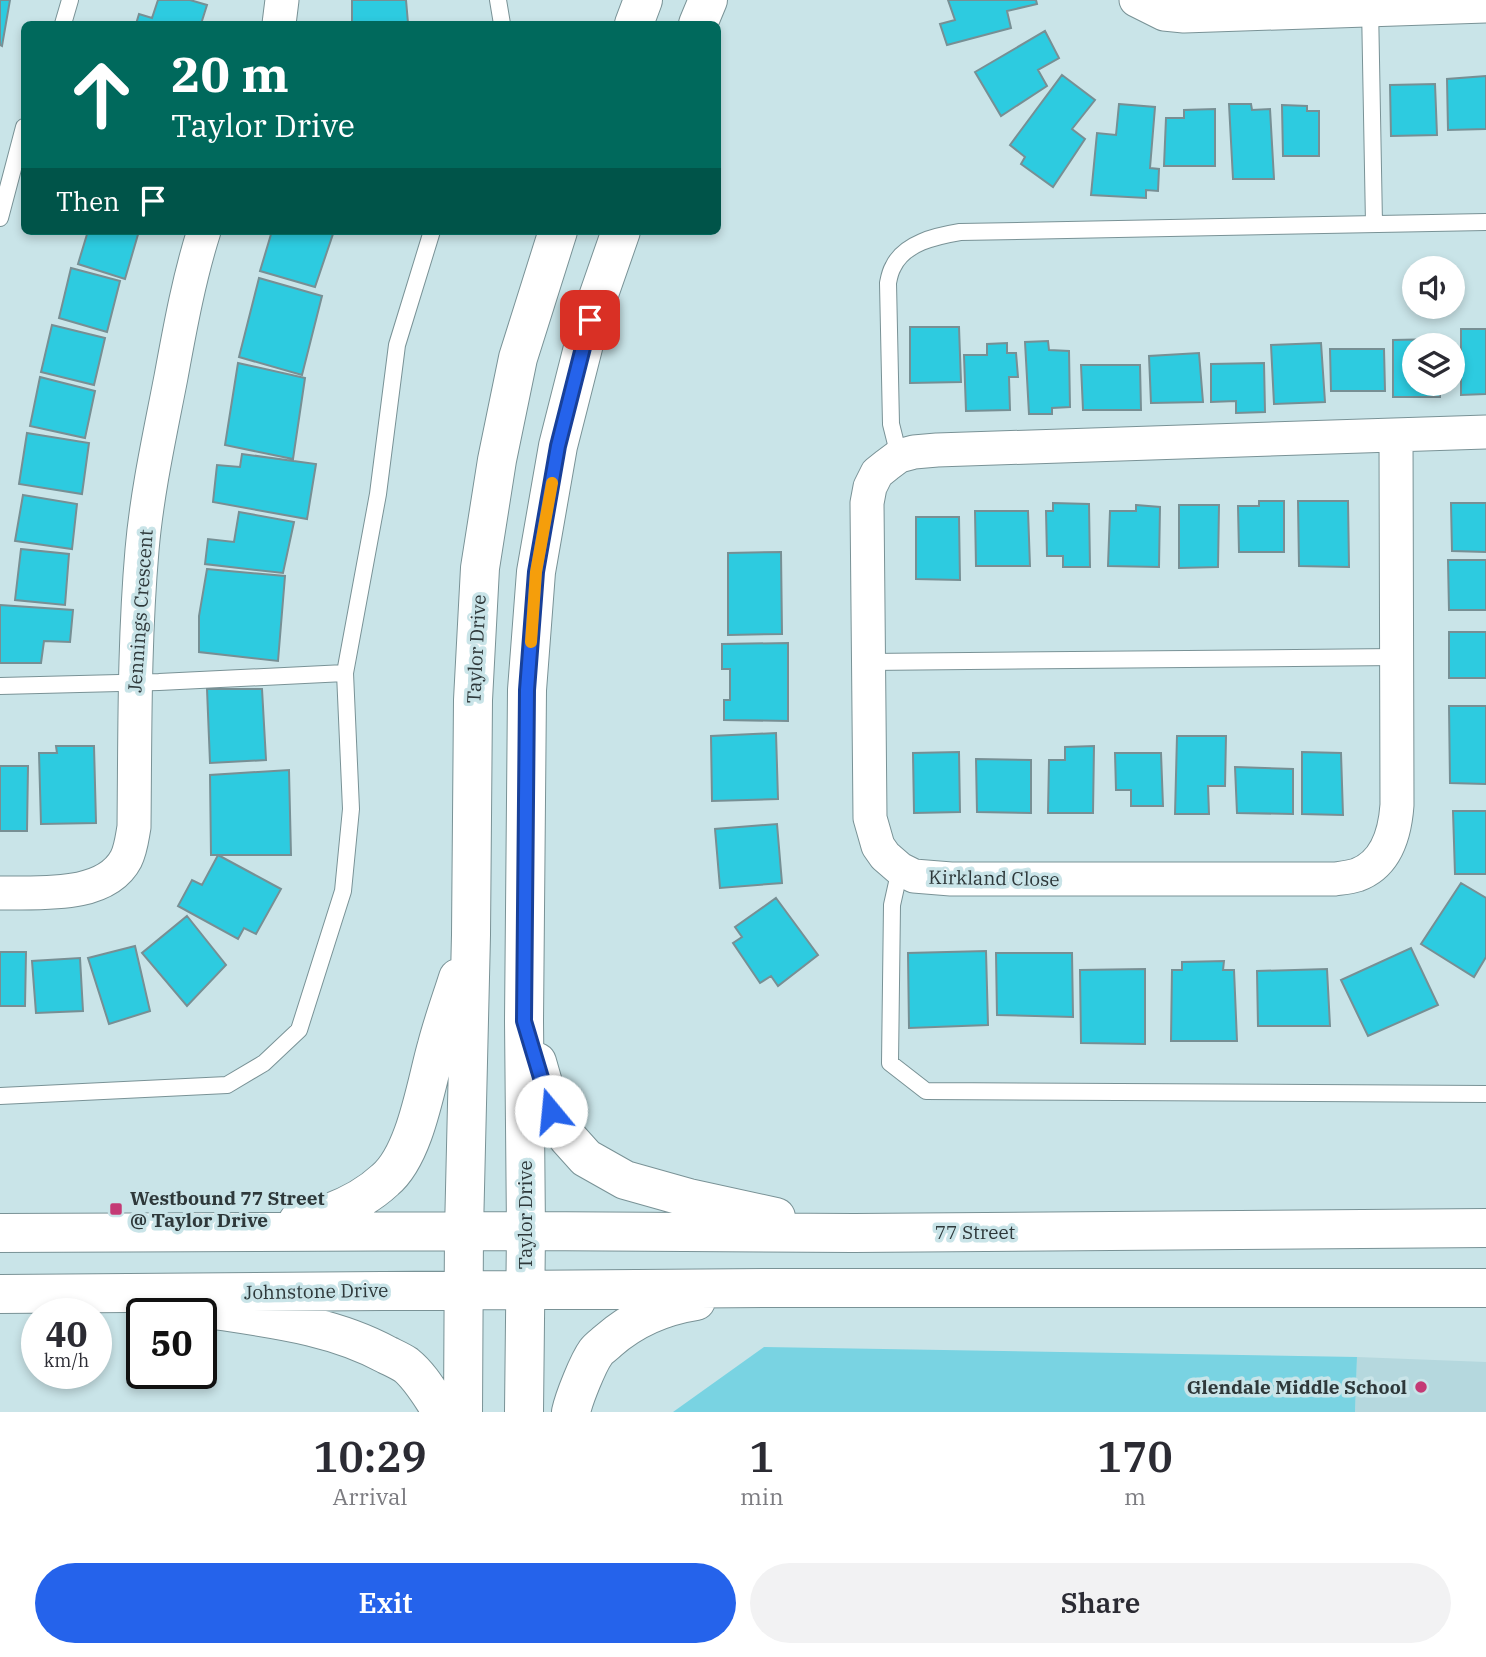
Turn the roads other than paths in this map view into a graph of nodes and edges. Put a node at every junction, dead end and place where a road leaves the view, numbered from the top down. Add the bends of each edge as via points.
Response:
1 (70, 0) edge
2 (282, 0) edge
3 (498, 0) edge
4 (643, 0) edge
5 (708, 0) edge
6 (1136, 0) edge
7 (1370, 5) edge
8 (1486, 6) edge
9 (64, 21) edge
10 (279, 21) edge
11 (502, 21) edge
12 (635, 21) edge
13 (699, 21) edge
14 (21, 138) edge
15 (0, 218) edge
16 (1486, 222) edge
17 (1374, 224) junction
18 (203, 235) edge
19 (431, 235) edge
20 (557, 235) edge
21 (620, 235) edge
22 (1486, 432) edge
23 (1396, 435) junction
24 (900, 456) junction
25 (1396, 657) junction
26 (869, 662) junction
27 (345, 673) junction
28 (134, 682) junction
29 (0, 686) edge
30 (900, 869) junction
31 (0, 893) edge
32 (471, 935) junction
33 (524, 1021) junction
34 (1486, 1094) edge
35 (0, 1096) edge
36 (1486, 1228) edge
37 (255, 1231) junction
38 (464, 1231) junction
39 (526, 1231) junction
40 (0, 1233) edge
41 (854, 1234) junction
42 (777, 1287) junction
43 (1486, 1288) edge
44 (464, 1289) junction
45 (525, 1289) junction
46 (110, 1293) junction
47 (0, 1294) edge
48 (442, 1412) edge
49 (463, 1412) edge
50 (524, 1412) edge
51 (571, 1412) edge

1 - 9 lane
2 - 10 street
3 - 11 lane
4 - 12 main road
5 - 13 main road
6 - 7 street via 1164,14 1184,16
7 - 8 street
7 - 17 lane
14 - 15 lane
16 - 17 lane
17 - 24 lane via 960,232 920,243 903,253 892,267 888,283 891,424
18 - 28 street, Jennings Crescent via 153,471 142,548
19 - 27 lane via 397,345 377,494
20 - 32 main road, Taylor Drive via 519,358 480,568 473,700
21 - 33 main road, Taylor Drive via 590,320 558,446 536,572 527,690
22 - 23 street
23 - 24 street via 937,450
23 - 25 street, Kirkland Close
24 - 26 street, Kirkland Close via 877,473 867,503
25 - 26 lane
25 - 30 street, Kirkland Close via 1396,823 1382,857 1356,876 951,879 914,876
26 - 30 street, Kirkland Close via 870,818 878,846
27 - 28 lane
27 - 35 lane via 351,809 342,891 299,1030 264,1063 227,1085
28 - 29 lane
28 - 31 street, Jennings Crescent via 134,827 127,858 104,882 84,888
30 - 34 lane via 892,905 890,1063 926,1091
32 - 37 main road via 411,1139 393,1171 366,1194 329,1213
32 - 38 main road, Taylor Drive
33 - 39 main road, Taylor Drive
33 - 41 main road via 551,1111 586,1158 625,1180
36 - 41 main road, 77 Street
37 - 38 main road
37 - 40 main road
38 - 39 main road, 77 Street
38 - 44 main road, Taylor Drive
39 - 41 main road, 77 Street
39 - 45 main road, Taylor Drive
42 - 43 main road
42 - 45 main road
42 - 51 main road via 683,1303 641,1317 596,1352
44 - 45 main road
44 - 46 main road, Johnstone Drive
44 - 49 main road, Taylor Drive
45 - 50 main road, Taylor Drive
46 - 47 main road, Johnstone Drive
46 - 48 main road via 341,1334 406,1365

